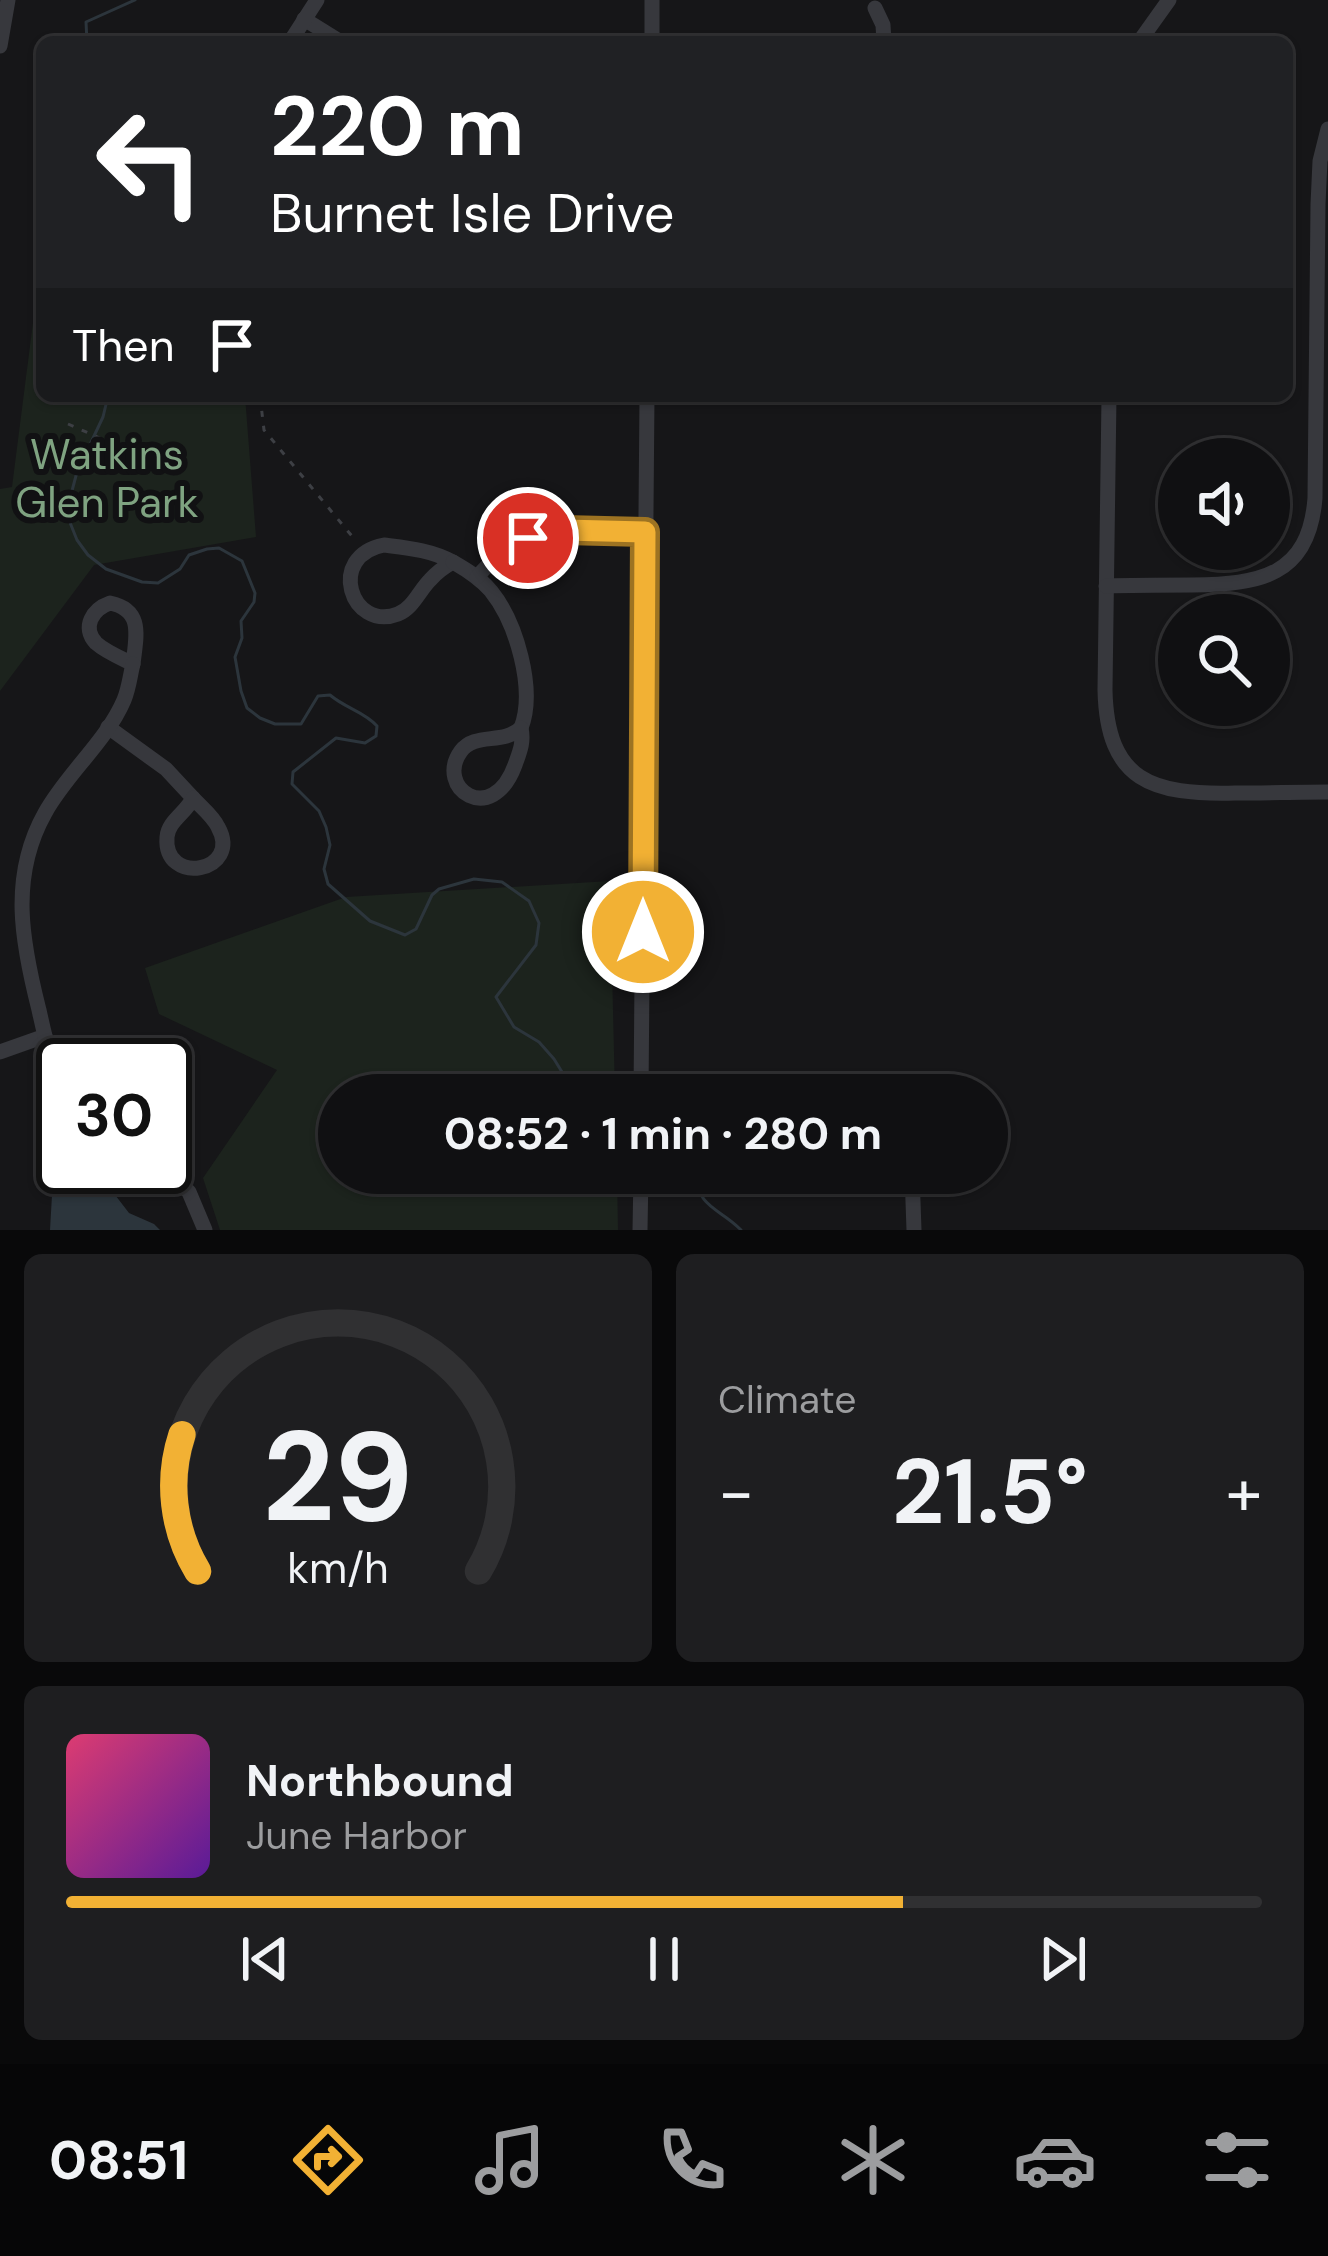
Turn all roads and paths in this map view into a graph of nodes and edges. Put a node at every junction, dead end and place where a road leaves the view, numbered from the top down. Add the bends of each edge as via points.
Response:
1 (8, 0) edge
2 (316, 0) edge
3 (652, 0) edge
4 (1163, 2) edge
5 (875, 8) dead end
6 (304, 20) junction
7 (294, 36) edge
8 (330, 36) edge
9 (652, 36) edge
10 (884, 36) edge
11 (1143, 36) edge
12 (0, 46) edge
13 (1328, 129) edge
14 (261, 402) edge
15 (647, 402) edge
16 (1108, 402) edge
17 (68, 424) dead end
18 (111, 443) dead end
19 (645, 532) junction
20 (365, 551) junction
21 (452, 562) junction
22 (477, 577) junction
23 (1106, 586) junction
24 (133, 664) dead end
25 (108, 727) junction
26 (520, 728) junction
27 (1328, 792) edge
28 (193, 798) junction
29 (45, 1036) joint
30 (0, 1052) edge
31 (641, 1074) edge
32 (190, 1194) edge
33 (640, 1194) edge
34 (913, 1194) edge
35 (205, 1230) edge
36 (640, 1230) edge
37 (914, 1230) edge

1 - 12 street
2 - 6 street
3 - 9 street
4 - 11 street
5 - 10 street
6 - 7 street
6 - 8 street
13 - 23 street via 1318,192 1315,498 1306,539 1275,572 1248,582
14 - 20 path via 264,430
15 - 19 street
16 - 23 street
17 - 18 path
19 - 22 street via 543,533 513,545
19 - 31 street
20 - 21 street via 417,549
20 - 21 street via 351,569 350,589 361,607 379,615 407,608
21 - 22 street
22 - 26 street via 506,616 524,669
23 - 27 street via 1106,718 1115,750 1133,772 1185,793
24 - 25 street
25 - 28 street
25 - 29 street via 46,812 22,883 22,932
26 - 26 street via 464,747 454,765 460,790 486,798 504,788 522,746
28 - 28 street via 166,842 178,862 198,869 220,853 221,833
29 - 30 street
32 - 35 street
33 - 36 street
34 - 37 street

